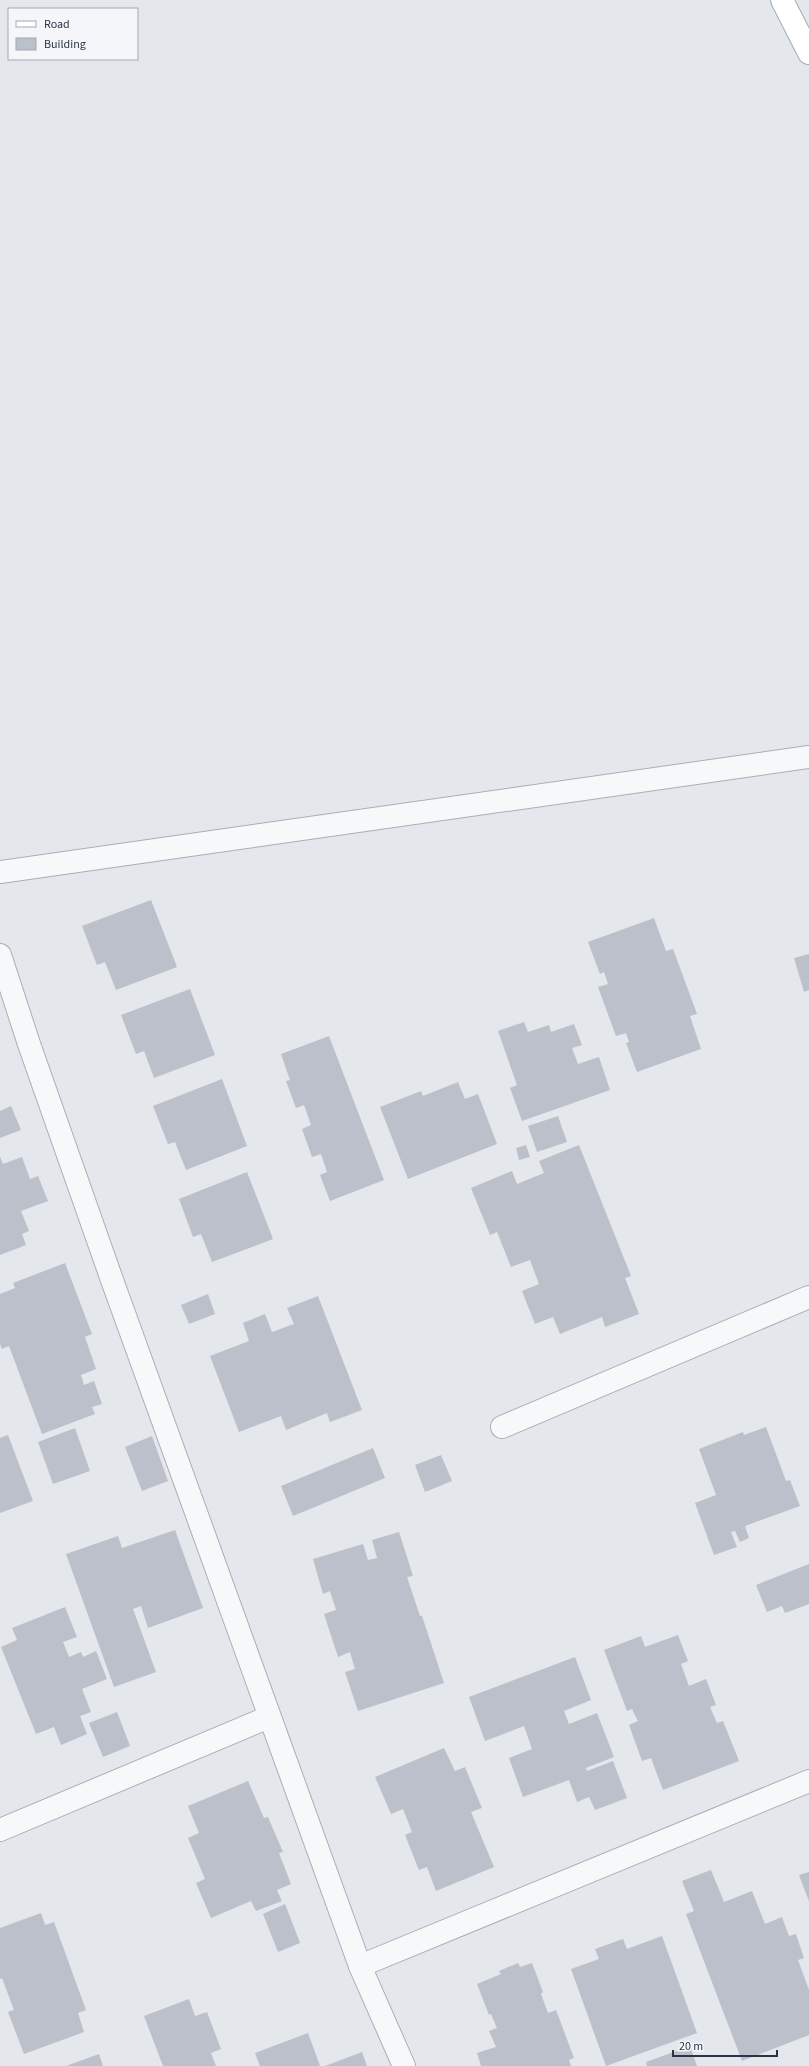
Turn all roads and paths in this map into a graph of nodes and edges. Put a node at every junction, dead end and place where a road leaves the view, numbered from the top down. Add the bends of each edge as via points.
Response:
1 (782, 0) edge
2 (809, 53) edge
3 (809, 757) edge
4 (0, 872) edge
5 (0, 955) edge
6 (809, 1297) edge
7 (502, 1427) dead end
8 (269, 1717) junction
9 (809, 1781) edge
10 (0, 1830) edge
11 (360, 1966) junction
12 (404, 2066) edge

1 - 2 main road
3 - 4 street
5 - 8 street via 36,1067
6 - 7 street
8 - 10 street
8 - 11 street
9 - 11 street
11 - 12 street

